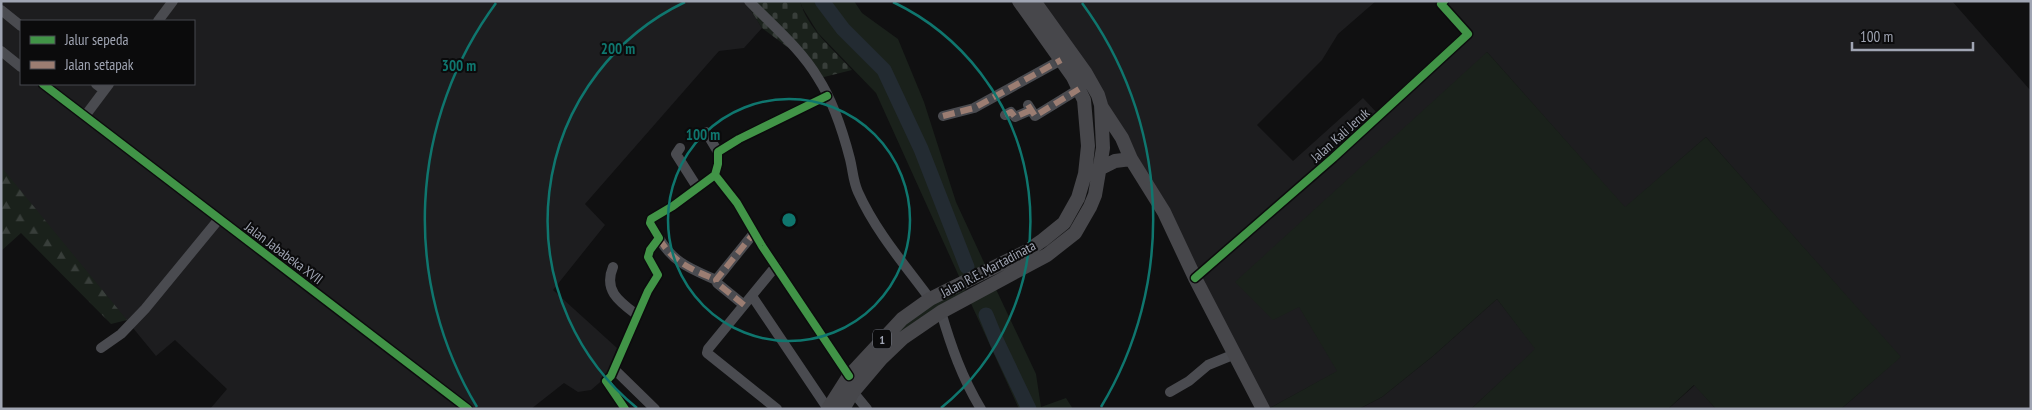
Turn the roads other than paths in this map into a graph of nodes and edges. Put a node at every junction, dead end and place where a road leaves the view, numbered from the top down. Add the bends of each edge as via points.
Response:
1 (173, 1) edge
2 (749, 1) edge
3 (1019, 1) edge
4 (1034, 1) edge
5 (1443, 2) edge
6 (1, 10) edge
7 (159, 20) edge
8 (20, 25) edge
9 (1, 51) edge
10 (1061, 60) junction
11 (20, 66) edge
12 (44, 85) edge
13 (103, 86) edge
14 (1082, 94) junction
15 (826, 96) junction
16 (1101, 105) junction
17 (1005, 115) dead end
18 (85, 116) junction
19 (943, 116) dead end
20 (706, 132) dead end
21 (680, 148) dead end
22 (718, 152) junction
23 (1131, 160) junction
24 (1101, 168) junction
25 (714, 175) junction
26 (697, 187) junction
27 (219, 219) junction
28 (754, 233) junction
29 (659, 238) junction
30 (1030, 257) junction
31 (1006, 262) junction
32 (776, 266) junction
33 (613, 267) dead end
34 (1013, 274) junction
35 (1195, 278) junction
36 (716, 280) junction
37 (752, 296) junction
38 (930, 300) junction
39 (744, 305) junction
40 (941, 312) junction
41 (637, 315) junction
42 (101, 348) dead end
43 (1235, 354) junction
44 (614, 369) junction
45 (849, 376) junction
46 (853, 392) junction
47 (1170, 392) dead end
48 (468, 409) edge
49 (625, 409) edge
50 (655, 409) edge
51 (777, 409) edge
52 (828, 409) edge
53 (843, 409) edge
54 (867, 409) edge
55 (981, 409) edge
56 (1263, 409) edge

1 - 7 street
2 - 15 street via 801,54 819,79
3 - 10 highway, 1
4 - 16 highway, 1 via 1090,81
5 - 35 street, Jalan Kali Jeruk via 1468,34
6 - 8 street
9 - 11 street
10 - 14 highway, 1
10 - 19 street via 974,108
12 - 18 street, Jalan Jababeka XVII
13 - 18 street
14 - 17 street via 1035,116 1029,108 1015,117 1011,112
14 - 30 highway, Jalan R.E. Martadinata / 1 via 1088,146 1078,198 1064,223
15 - 22 street via 739,138
15 - 38 street via 866,208 882,236
16 - 23 highway, 1 via 1122,138
16 - 24 highway, Jalan R.E. Martadinata / 1
18 - 27 street, Jalan Jababeka XVII
20 - 22 street
21 - 26 street via 676,154
22 - 25 street
23 - 24 highway via 1115,161
23 - 35 highway, 1 via 1164,212
24 - 30 highway, Jalan R.E. Martadinata / 1 via 1095,195 1079,227 1066,241
25 - 26 street
25 - 28 street via 737,203
26 - 29 street via 651,219
27 - 42 street via 145,309 121,334
27 - 48 street, Jalan Jababeka XVII
28 - 32 street
28 - 36 street
29 - 36 street via 677,261
29 - 41 street via 648,255 658,275
30 - 31 highway, Jalan R.E. Martadinata / 1
30 - 34 highway, Jalan R.E. Martadinata / 1
31 - 34 highway via 1012,266
31 - 38 highway, Jalan R.E. Martadinata / 1
32 - 37 street
32 - 45 street
33 - 41 street via 609,282 616,297
34 - 40 highway, Jalan R.E. Martadinata / 1
35 - 43 highway, 1
36 - 39 street
37 - 39 street
37 - 52 street
38 - 45 highway, Jalan R.E. Martadinata / 1 via 894,326
39 - 51 street via 707,353
40 - 46 highway, Jalan R.E. Martadinata / 1 via 903,338
40 - 55 street via 960,368
41 - 44 street
43 - 47 street via 1208,365
43 - 56 highway, 1
44 - 49 street via 606,381
44 - 50 street
45 - 52 highway, Jalan R.E. Martadinata / 1
46 - 53 highway, Jalan R.E. Martadinata / 1
46 - 54 street

